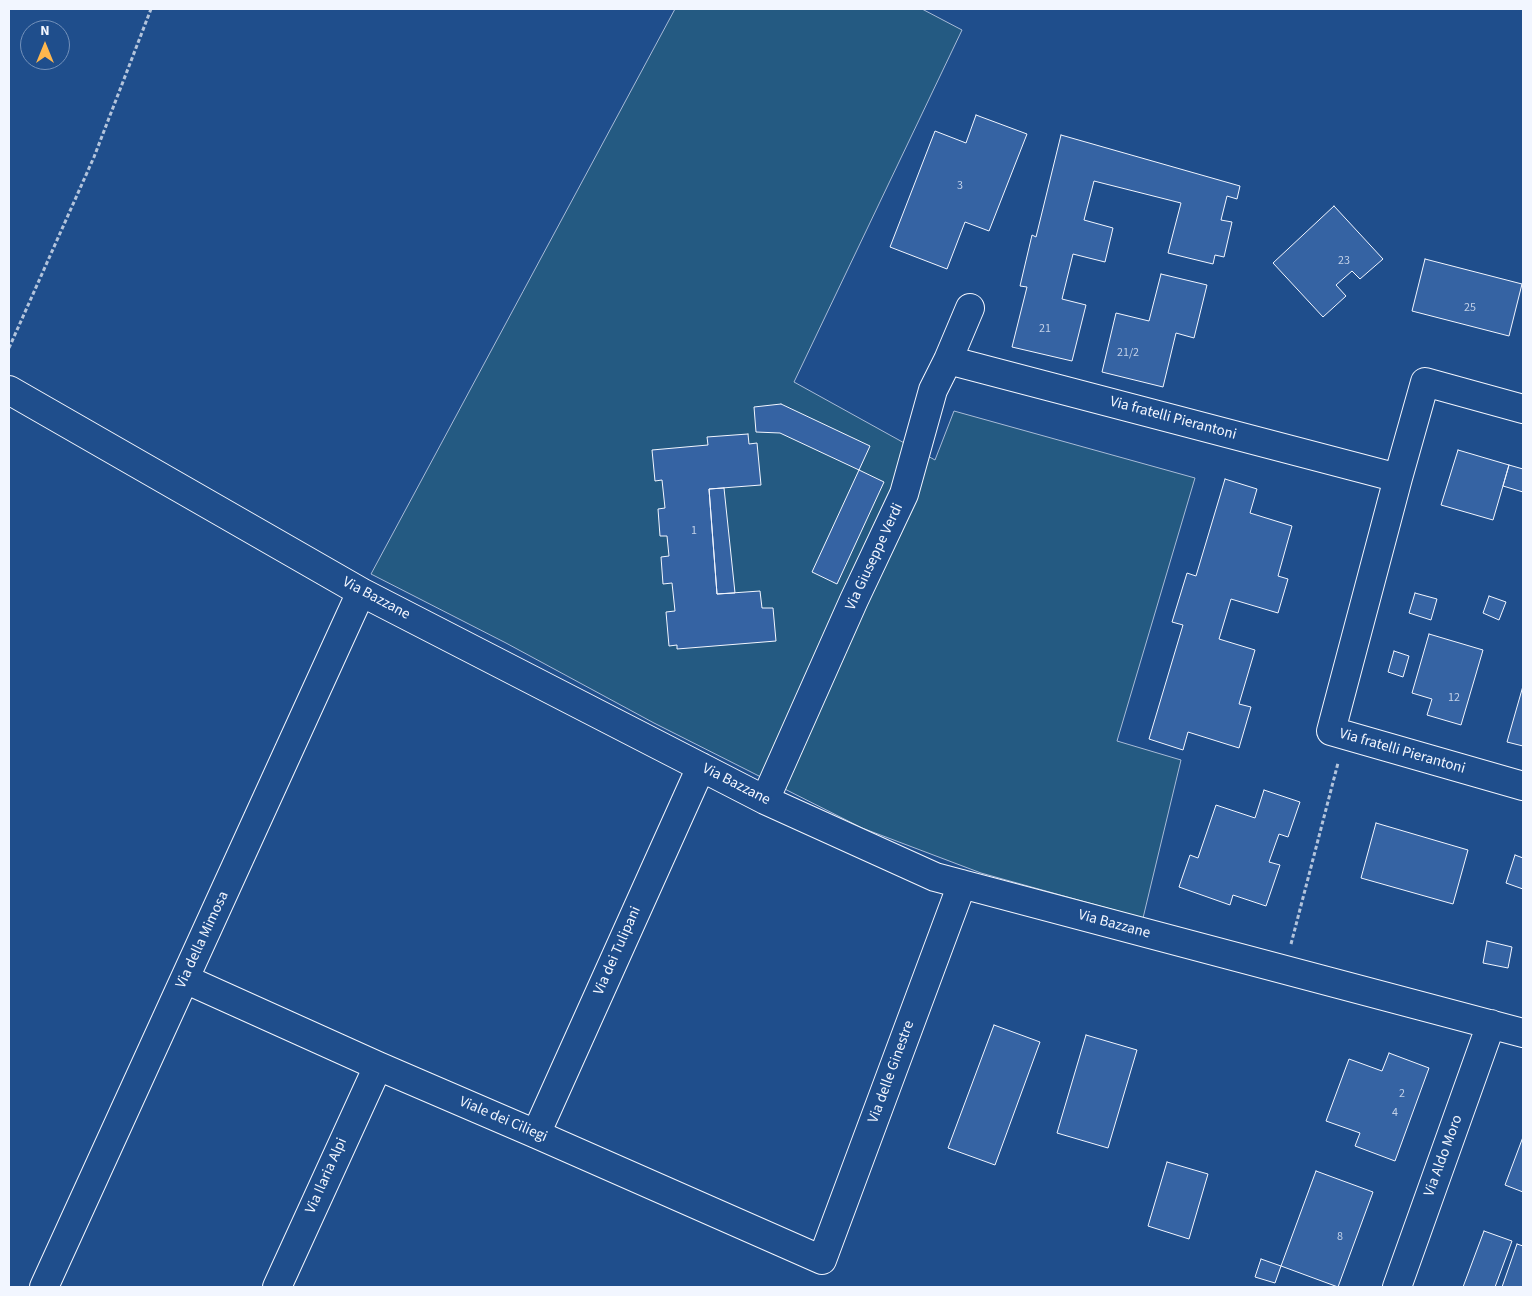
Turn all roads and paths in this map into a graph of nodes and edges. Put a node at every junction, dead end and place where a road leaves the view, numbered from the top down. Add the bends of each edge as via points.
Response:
1 (151, 9) edge
2 (970, 308) dead end
3 (9, 348) edge
4 (948, 360) junction
5 (9, 390) edge
6 (1523, 409) edge
7 (1398, 478) junction
8 (361, 592) junction
9 (1346, 736) junction
10 (701, 768) junction
11 (1523, 786) edge
12 (765, 800) junction
13 (962, 884) junction
14 (1291, 944) dead end
15 (185, 979) junction
16 (1491, 1024) junction
17 (1523, 1033) edge
18 (378, 1066) junction
19 (536, 1134) junction
20 (822, 1260) joint
21 (44, 1287) edge
22 (277, 1287) edge
23 (1397, 1287) edge

1 - 3 path via 94,157
2 - 4 street, Via Giuseppe Verdi
4 - 7 street, Via fratelli Pierantoni
4 - 12 street, Via Giuseppe Verdi via 933,390 904,494
5 - 8 street, Via Bazzane
6 - 7 street, Via fratelli Pierantoni via 1426,382
7 - 9 street, Via fratelli Pierantoni via 1332,731
8 - 10 street, Via Bazzane
8 - 15 street, Via della Mimosa
9 - 11 street, Via fratelli Pierantoni
9 - 14 path
10 - 12 street, Via Bazzane
10 - 19 street, Via dei Tulipani
12 - 13 street, Via Bazzane via 935,877
13 - 16 street, Via Bazzane
13 - 20 street, Via delle Ginestre
15 - 18 street, Viale dei Ciliegi
15 - 21 street, Via della Mimosa
16 - 17 street, Via Bazzane
16 - 23 street, Via Aldo Moro
18 - 19 street, Viale dei Ciliegi
18 - 22 street, Via Ilaria Alpi
19 - 20 street, Viale dei Ciliegi

